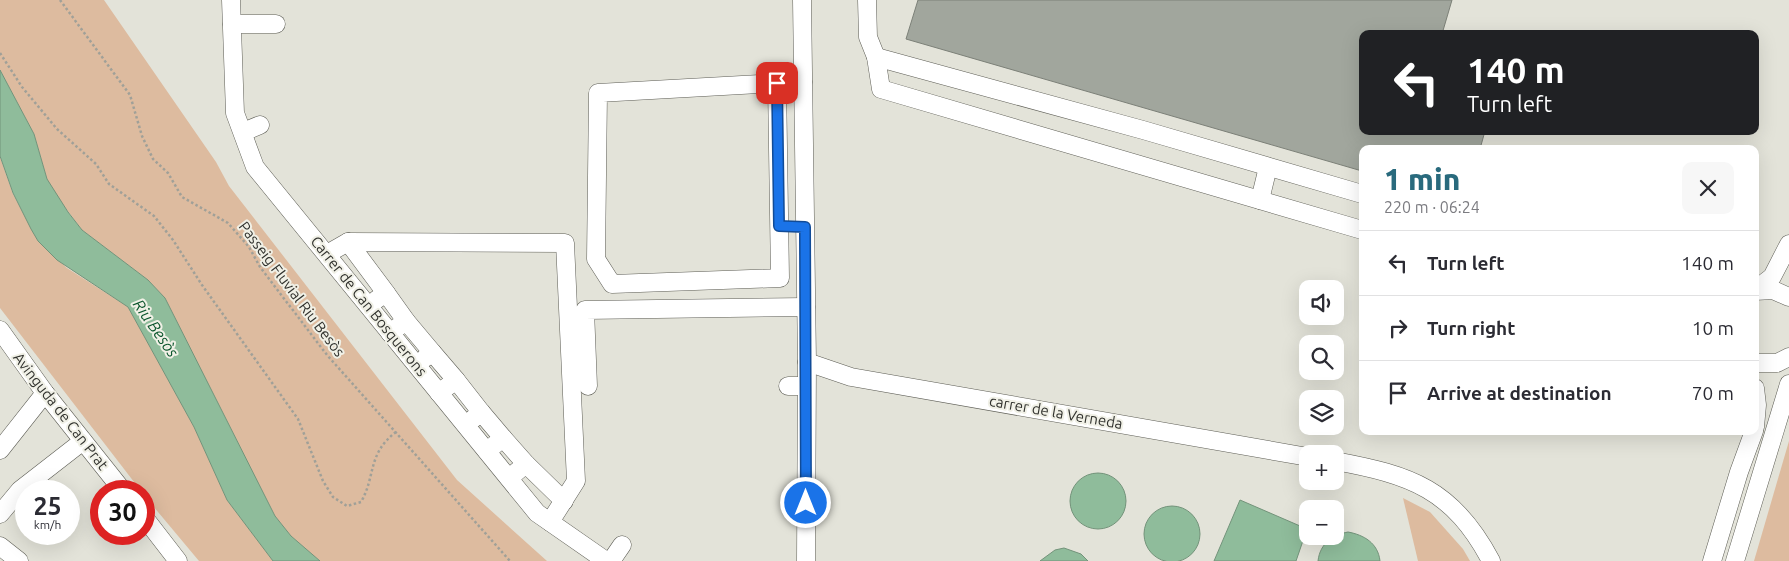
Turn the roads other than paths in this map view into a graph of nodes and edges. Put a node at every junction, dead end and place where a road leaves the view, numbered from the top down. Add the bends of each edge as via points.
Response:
1 (231, 0) edge
2 (802, 0) edge
3 (867, 0) edge
4 (232, 24) junction
5 (276, 24) dead end
6 (876, 57) junction
7 (803, 82) junction
8 (777, 83) junction
9 (260, 125) dead end
10 (243, 132) junction
11 (1268, 167) junction
12 (804, 174) junction
13 (779, 177) junction
14 (1359, 193) edge
15 (1260, 200) junction
16 (779, 226) junction
17 (805, 227) junction
18 (1359, 229) edge
19 (348, 242) junction
20 (1789, 244) edge
21 (327, 254) junction
22 (1759, 287) edge
23 (1759, 290) edge
24 (386, 293) junction
25 (1789, 295) edge
26 (369, 306) junction
27 (798, 307) junction
28 (406, 321) junction
29 (0, 330) edge
30 (390, 333) junction
31 (432, 352) junction
32 (1789, 357) edge
33 (807, 362) junction
34 (1759, 362) edge
35 (416, 364) junction
36 (456, 380) junction
37 (1789, 384) edge
38 (588, 386) dead end
39 (45, 393) junction
40 (439, 393) junction
41 (481, 412) junction
42 (466, 425) junction
43 (1752, 435) edge
44 (503, 438) junction
45 (83, 441) junction
46 (0, 450) edge
47 (487, 451) junction
48 (1299, 455) edge
49 (1344, 463) edge
50 (526, 464) junction
51 (509, 478) junction
52 (114, 480) edge
53 (543, 480) junction
54 (525, 498) junction
55 (564, 501) junction
56 (0, 514) edge
57 (550, 522) junction
58 (155, 531) edge
59 (622, 545) dead end
60 (0, 546) edge
61 (19, 561) edge
62 (178, 561) edge
63 (606, 561) edge
64 (611, 561) edge
65 (806, 561) edge
66 (1491, 561) edge
67 (1712, 561) edge
68 (1735, 561) edge

1 - 4 street, Carrer de Can Bosquerons
2 - 7 street
3 - 6 street via 868,37
4 - 5 street
4 - 10 street, Carrer de Can Bosquerons via 240,58 235,112
6 - 11 street
6 - 15 street via 881,90
7 - 8 street
7 - 12 street
8 - 13 street
8 - 16 street via 598,93 596,259 612,284 780,278
9 - 10 street
10 - 21 street, Carrer de Can Bosquerons via 255,167
11 - 14 street
11 - 15 street
12 - 13 street
12 - 17 street
13 - 16 street
15 - 18 street
16 - 17 street
17 - 27 street
19 - 21 street
19 - 24 street
19 - 55 street via 565,243 576,481
20 - 22 street via 1772,277
21 - 26 street, Carrer de Can Bosquerons
23 - 25 street
24 - 26 street
24 - 28 street
26 - 30 street, Carrer de Can Bosquerons
27 - 33 street
27 - 38 street via 585,310
28 - 30 street
28 - 31 street
29 - 39 street, Avinguda de Can Prat
30 - 35 street, Carrer de Can Bosquerons
31 - 35 street
31 - 36 street
32 - 34 street via 1777,363
33 - 48 street, carrer de la Verneda via 851,376
33 - 65 street via 795,386
35 - 40 street, Carrer de Can Bosquerons
36 - 40 street
36 - 41 street
37 - 68 street
39 - 45 street, Avinguda de Can Prat
39 - 46 street
40 - 42 street, Carrer de Can Bosquerons
41 - 42 street
41 - 44 street
42 - 47 street, Carrer de Can Bosquerons
43 - 67 street
44 - 47 street
44 - 50 street
45 - 52 street, Avinguda de Can Prat
45 - 56 street via 20,490
47 - 51 street, Carrer de Can Bosquerons
49 - 66 street via 1388,472 1422,485 1459,515
50 - 51 street
50 - 53 street
51 - 54 street, Carrer de Can Bosquerons
53 - 54 street
53 - 55 street
54 - 57 street, Carrer de Can Bosquerons via 537,513
55 - 57 street
57 - 63 street, Carrer de Can Bosquerons
58 - 62 street
59 - 64 street
60 - 61 street

